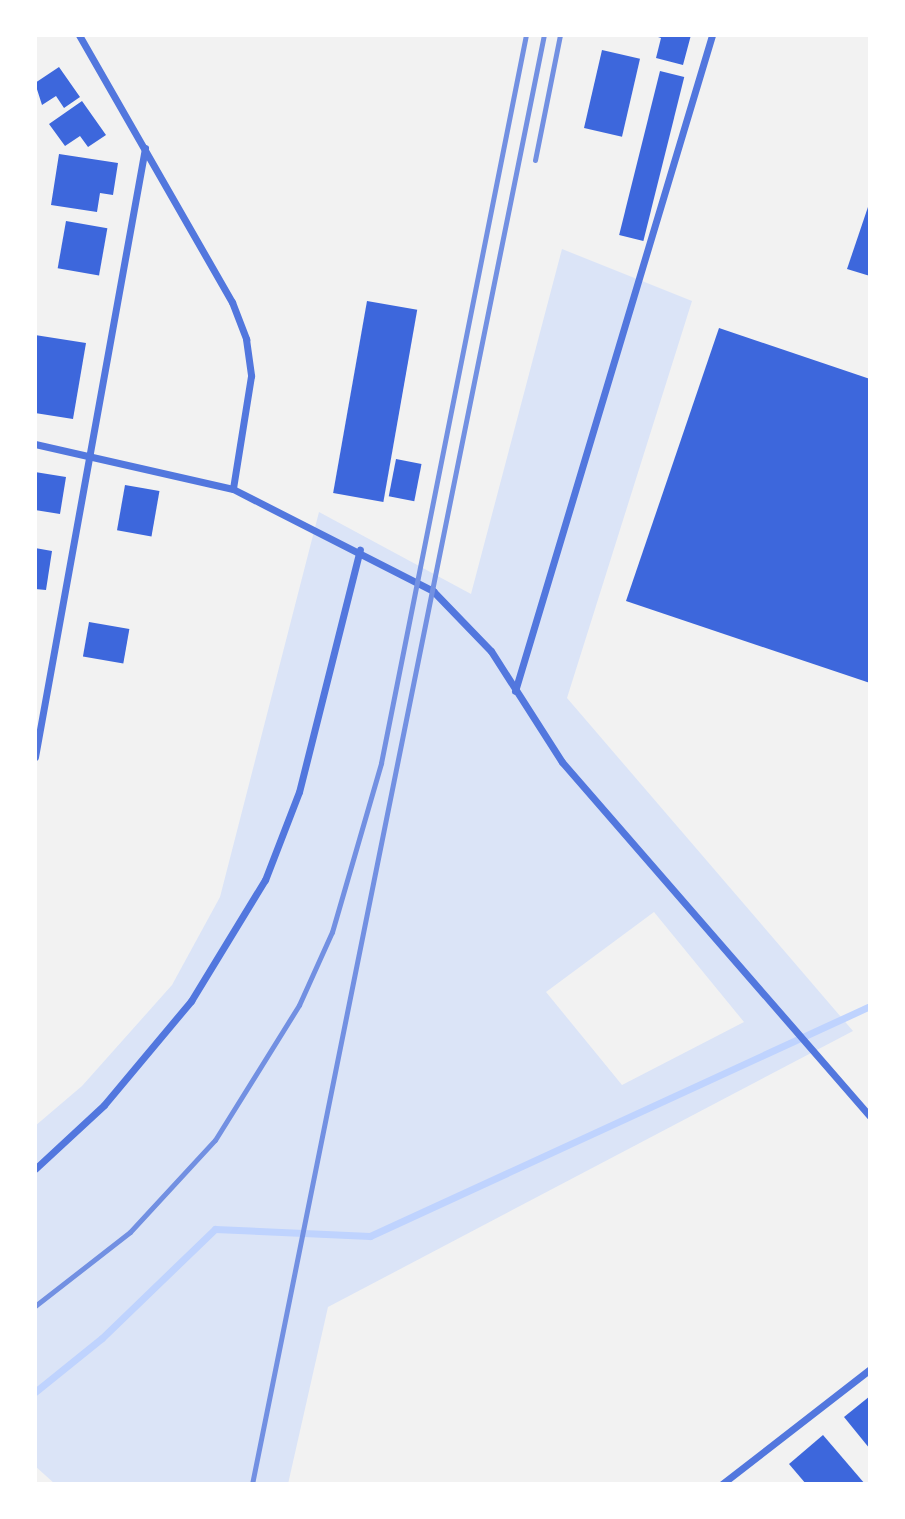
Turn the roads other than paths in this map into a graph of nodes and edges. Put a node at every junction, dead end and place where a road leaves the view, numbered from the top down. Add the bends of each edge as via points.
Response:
1 (79, 35) edge
2 (712, 35) edge
3 (145, 148) junction
4 (35, 444) edge
5 (90, 454) junction
6 (233, 489) junction
7 (360, 550) junction
8 (515, 691) junction
9 (35, 757) edge
10 (870, 1116) edge
11 (35, 1169) edge
12 (870, 1369) edge
13 (722, 1484) edge

1 - 3 street
2 - 8 street
3 - 5 street
3 - 6 street via 246,339 251,376
4 - 5 street
5 - 6 street
5 - 9 street
6 - 7 street
7 - 8 street via 433,591 491,651
7 - 11 street via 299,792 265,880 191,1001 104,1105
8 - 10 street via 562,762
12 - 13 street

